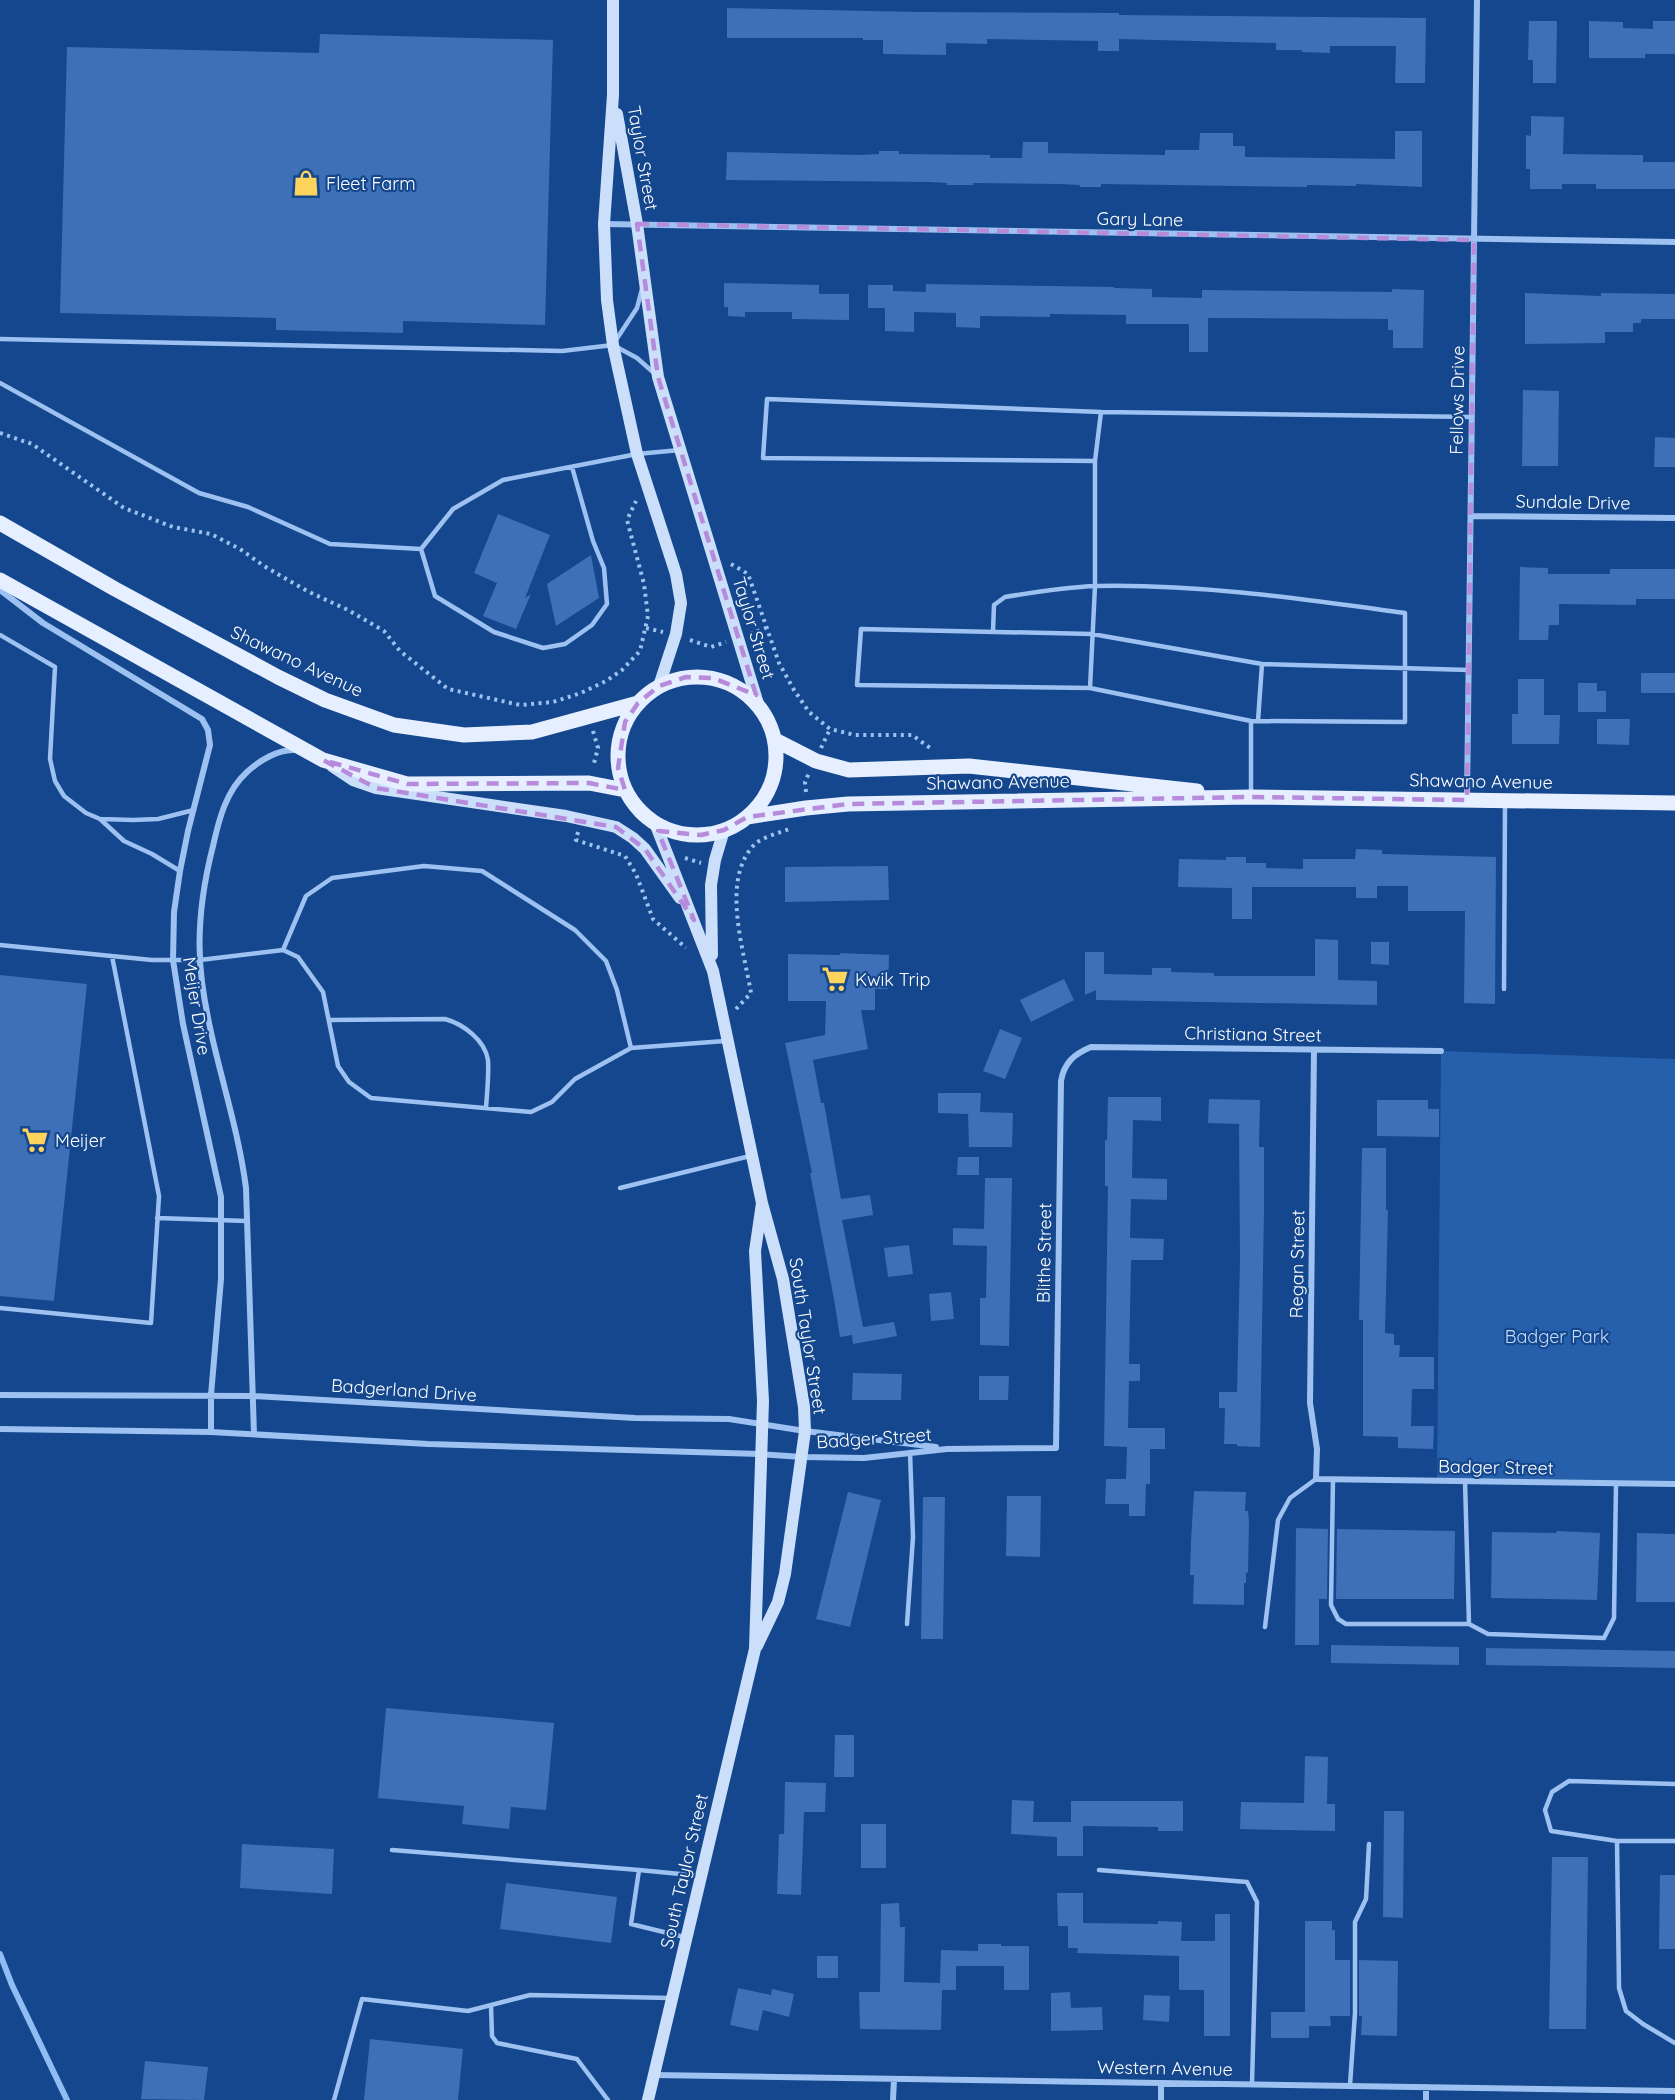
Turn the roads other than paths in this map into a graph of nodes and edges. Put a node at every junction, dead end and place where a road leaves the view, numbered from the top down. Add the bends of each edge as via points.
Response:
1 (613, 0) edge
2 (1477, 0) edge
3 (614, 96) junction
4 (604, 224) junction
5 (637, 224) junction
6 (1474, 240) junction
7 (1675, 242) edge
8 (644, 281) junction
9 (0, 339) edge
10 (613, 345) junction
11 (658, 377) junction
12 (0, 383) edge
13 (1101, 412) junction
14 (1472, 417) junction
15 (680, 450) junction
16 (638, 454) junction
17 (1095, 461) junction
18 (572, 467) junction
19 (1471, 516) junction
20 (1675, 518) edge
21 (0, 524) edge
22 (421, 549) junction
23 (0, 580) edge
24 (1095, 586) junction
25 (0, 590) edge
26 (993, 632) junction
27 (1092, 634) junction
28 (0, 636) edge
29 (1262, 664) junction
30 (1406, 669) junction
31 (1469, 670) junction
32 (660, 686) junction
33 (1090, 688) junction
34 (638, 703) junction
35 (759, 707) junction
36 (1251, 721) junction
37 (1258, 721) junction
38 (775, 740) junction
39 (318, 757) junction
40 (625, 790) junction
41 (1251, 797) junction
42 (1467, 800) junction
43 (1505, 800) junction
44 (1675, 803) edge
45 (194, 810) junction
46 (747, 818) junction
47 (100, 819) junction
48 (655, 823) junction
49 (724, 830) junction
50 (180, 871) junction
51 (694, 920) junction
52 (0, 945) edge
53 (283, 950) junction
54 (112, 956) junction
55 (173, 960) junction
56 (200, 960) junction
57 (713, 971) junction
58 (1504, 989) dead end
59 (329, 1020) junction
60 (728, 1041) junction
61 (632, 1048) junction
62 (1314, 1050) junction
63 (1441, 1051) dead end
64 (1069, 1061) joint
65 (486, 1108) junction
66 (753, 1155) junction
67 (620, 1188) dead end
68 (762, 1203) junction
69 (157, 1218) junction
70 (221, 1221) junction
71 (247, 1221) junction
72 (0, 1308) edge
73 (0, 1395) edge
74 (212, 1395) junction
75 (254, 1396) junction
76 (761, 1424) junction
77 (0, 1429) edge
78 (806, 1431) junction
79 (211, 1432) junction
80 (255, 1434) junction
81 (1056, 1448) joint
82 (947, 1449) junction
83 (910, 1452) junction
84 (760, 1454) junction
85 (802, 1457) junction
86 (1316, 1479) junction
87 (1333, 1479) junction
88 (1465, 1481) junction
89 (1616, 1484) junction
90 (1675, 1484) edge
91 (907, 1624) dead end
92 (1469, 1624) junction
93 (1265, 1627) dead end
94 (755, 1649) junction
95 (1675, 1784) edge
96 (1617, 1841) junction
97 (1675, 1841) edge
98 (1369, 1844) dead end
99 (392, 1850) dead end
100 (639, 1870) junction
101 (1099, 1870) dead end
102 (701, 1876) junction
103 (687, 1937) junction
104 (672, 1998) junction
105 (491, 2005) junction
106 (1675, 2043) edge
107 (654, 2075) junction
108 (894, 2079) junction
109 (1161, 2083) junction
110 (1252, 2084) junction
111 (1350, 2085) junction
112 (1426, 2087) junction
113 (1675, 2091) edge
114 (334, 2100) edge
115 (608, 2100) edge
116 (648, 2100) edge
117 (893, 2100) edge
118 (1161, 2100) edge
119 (1426, 2100) edge

1 - 3 street
2 - 6 street, Fellows Drive
3 - 4 street, Taylor Street
3 - 5 street, Taylor Street
4 - 5 street, Gary Lane
4 - 10 street, Taylor Street
5 - 6 street, Gary Lane
5 - 8 street, Taylor Street
6 - 7 street, Gary Lane
6 - 14 street, Fellows Drive
8 - 10 lane via 637,308
8 - 11 street, Taylor Street
9 - 10 lane via 562,351
10 - 11 lane via 637,358
10 - 16 street, Taylor Street
11 - 15 street, Taylor Street
12 - 22 lane via 199,493 248,507 330,544
13 - 14 lane
13 - 17 lane
13 - 17 lane via 767,399 763,458
14 - 19 street, Fellows Drive
15 - 16 lane
15 - 35 street, Taylor Street
16 - 18 lane
16 - 32 street, Taylor Street via 676,574 681,603
17 - 24 lane
18 - 22 lane via 503,480 453,509
18 - 22 lane via 604,568 607,604 592,626 565,644 543,648 494,632 435,596
19 - 20 street, Sundale Drive
19 - 31 street, Fellows Drive
21 - 34 main road, Shawano Avenue via 278,677 325,700 394,725 464,735 532,732
23 - 39 main road
24 - 26 lane via 1005,597 994,605
24 - 27 lane
24 - 30 lane via 1271,595 1405,613
25 - 45 street, Meijer Drive via 43,623 202,719 210,745
26 - 27 lane
26 - 33 lane via 861,628 857,685
27 - 29 lane
27 - 33 lane
28 - 47 lane via 55,668 50,759 55,781 64,796
29 - 30 lane
29 - 37 lane
30 - 31 lane
30 - 37 lane via 1405,722
31 - 42 street, Fellows Drive
32 - 34 main road
32 - 35 main road via 686,677 713,678 739,688
33 - 36 lane
34 - 40 main road via 625,722 618,744 618,768
35 - 38 main road
36 - 37 lane
36 - 41 lane
38 - 41 main road, Shawano Avenue via 816,761 849,770 969,766
38 - 46 main road via 772,782 762,802
39 - 40 main road via 407,784 590,783
39 - 51 street via 353,780 376,788 616,827 645,849
39 - 56 street, Meijer Drive via 292,749 269,757 250,769 232,790 209,861
40 - 48 main road via 638,809
41 - 42 main road, Shawano Avenue
41 - 46 main road, Shawano Avenue via 848,804
42 - 43 main road, Shawano Avenue
43 - 44 main road, Shawano Avenue
43 - 58 lane
45 - 47 lane via 158,819
45 - 50 street, Meijer Drive
46 - 49 main road
47 - 50 lane via 124,841
48 - 49 main road via 677,833 701,835
48 - 51 street, South Taylor Street
49 - 57 street, South Taylor Street via 711,885
50 - 55 street, Meijer Drive
51 - 57 street, South Taylor Street
52 - 54 lane
53 - 56 lane
53 - 59 lane via 298,957 323,992
53 - 61 lane via 306,896 332,879 424,866 482,871 575,930 606,961
54 - 55 lane
54 - 69 lane via 159,1196
55 - 56 lane
55 - 70 street, Meijer Drive via 221,1197
56 - 71 street, Meijer Drive via 206,1007 242,1154
57 - 60 street, South Taylor Street
59 - 65 lane via 338,1066 350,1082 371,1098
59 - 65 lane via 445,1019 458,1023 478,1040 488,1058
60 - 61 lane
60 - 66 street, South Taylor Street
61 - 65 lane via 575,1079 552,1102 531,1112
62 - 63 street, Christiana Street
62 - 64 street, Christiana Street via 1091,1047
62 - 86 street, Regan Street via 1310,1403 1317,1449
64 - 81 street, Blithe Street via 1061,1081
66 - 67 lane
66 - 68 street, South Taylor Street
68 - 76 street, South Taylor Street via 755,1251
68 - 78 street, South Taylor Street via 783,1279
69 - 70 lane
69 - 72 lane via 151,1323
70 - 71 lane
70 - 74 street, Meijer Drive
71 - 75 street, Meijer Drive
73 - 74 street, Badgerland Drive
74 - 75 street, Badgerland Drive
74 - 79 street, Meijer Drive
75 - 76 street, Badgerland Drive via 635,1418 729,1419
75 - 80 street, Meijer Drive
76 - 78 street, Badgerland Drive
76 - 84 street, South Taylor Street
77 - 79 street
78 - 82 street, Badger Street
78 - 85 street, South Taylor Street
79 - 80 street
80 - 84 street
81 - 82 street, Badger Street
82 - 83 street, Badger Street
83 - 85 street, Badger Street via 864,1458
83 - 91 lane via 913,1537
84 - 85 street
84 - 94 street, South Taylor Street
85 - 94 street, South Taylor Street via 778,1602
86 - 87 street, Badger Street
86 - 93 lane via 1290,1498 1278,1521
87 - 88 street, Badger Street
87 - 92 lane via 1331,1605 1338,1619 1346,1624
88 - 89 street, Badger Street
88 - 92 lane
89 - 90 street, Badger Street
89 - 92 lane via 1614,1618 1604,1638 1488,1634
94 - 102 street, South Taylor Street
95 - 96 lane via 1569,1781 1552,1792 1545,1810 1551,1831
96 - 97 lane
96 - 106 lane via 1619,1988 1626,2011
98 - 111 lane via 1366,1899 1355,1922
99 - 100 lane
100 - 102 lane
100 - 103 lane via 631,1924
101 - 110 lane via 1247,1882 1257,1902
102 - 103 street, South Taylor Street
103 - 104 street, South Taylor Street
104 - 105 lane via 530,1995
104 - 107 street, South Taylor Street
105 - 114 lane via 468,2011 362,1999
105 - 115 lane via 492,2036 497,2043 577,2059
107 - 108 street, Western Avenue
107 - 116 street, South Taylor Street
108 - 109 street, Western Avenue
108 - 117 street
109 - 110 street, Western Avenue
109 - 118 street
110 - 111 street, Western Avenue
111 - 112 street, Western Avenue
112 - 113 street, Western Avenue
112 - 119 street

